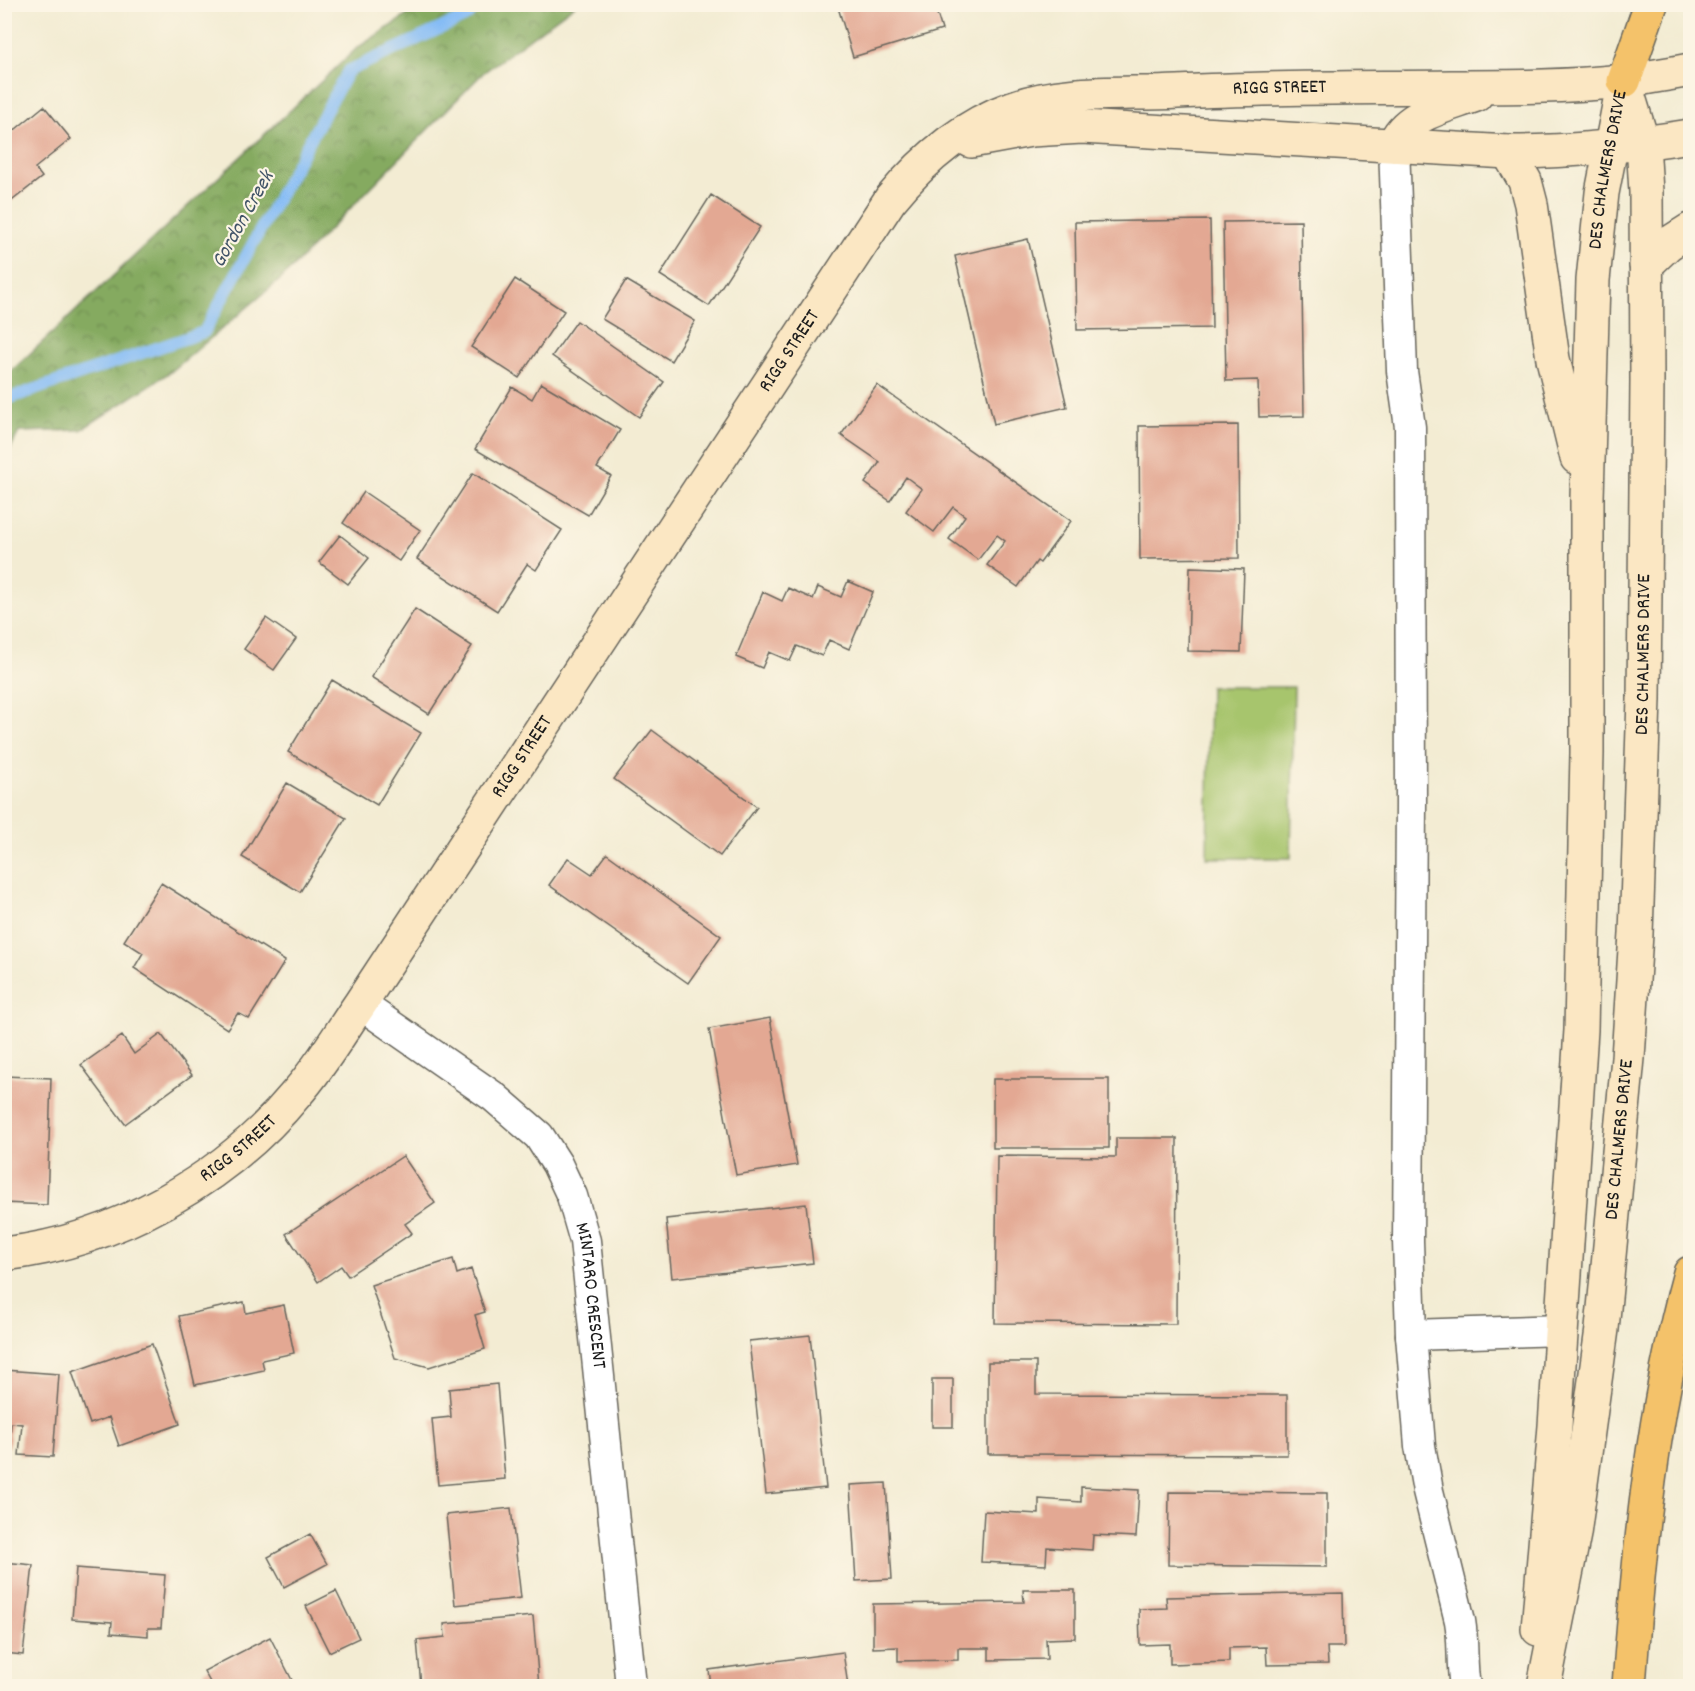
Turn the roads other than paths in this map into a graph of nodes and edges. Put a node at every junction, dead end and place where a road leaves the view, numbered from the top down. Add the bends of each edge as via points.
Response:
1 (1651, 4) edge
2 (1690, 70) edge
3 (1624, 81) junction
4 (1498, 87) junction
5 (1147, 92) junction
6 (1148, 130) junction
7 (1690, 136) edge
8 (1643, 143) junction
9 (1394, 145) junction
10 (946, 147) junction
11 (1610, 148) junction
12 (1508, 152) junction
13 (1690, 230) edge
14 (1646, 265) junction
15 (1587, 498) junction
16 (360, 1004) junction
17 (4, 1254) edge
18 (1690, 1273) edge
19 (1602, 1329) junction
20 (1561, 1330) junction
21 (1412, 1335) junction
22 (1464, 1678) edge
23 (631, 1686) edge
24 (1534, 1686) edge
25 (1544, 1686) edge
26 (1629, 1686) edge

1 - 3 highway
2 - 3 main road, RIGG STREET
3 - 4 main road, RIGG STREET
3 - 8 main road, DES CHALMERS DRIVE
3 - 11 main road, DES CHALMERS DRIVE
4 - 5 main road, RIGG STREET
4 - 9 main road via 1412,121 1399,133
5 - 6 main road
5 - 10 main road, RIGG STREET via 1083,94 1023,105 987,119
6 - 9 main road, RIGG STREET
6 - 10 main road, RIGG STREET via 1048,128
7 - 8 main road, RIGG STREET
8 - 11 main road, RIGG STREET
8 - 14 main road, DES CHALMERS DRIVE
9 - 12 main road, RIGG STREET
9 - 21 street via 1402,371 1410,427 1408,1241
10 - 16 main road, RIGG STREET via 910,176 890,200
11 - 12 main road, RIGG STREET
11 - 15 main road, DES CHALMERS DRIVE via 1593,280
12 - 15 main road via 1526,181 1553,359
13 - 14 main road
14 - 19 main road, DES CHALMERS DRIVE via 1641,846 1628,1058
15 - 20 main road, DES CHALMERS DRIVE via 1581,1013
16 - 17 main road, RIGG STREET via 298,1093 247,1144 196,1183 149,1211 92,1234 36,1250
16 - 23 street, MINTARO CRESCENT via 494,1097 539,1136 572,1196 585,1241
18 - 26 highway via 1650,1467
19 - 20 main road
19 - 25 main road, DES CHALMERS DRIVE via 1574,1534
20 - 21 street
20 - 24 main road, DES CHALMERS DRIVE
21 - 22 street via 1420,1446 1460,1621

